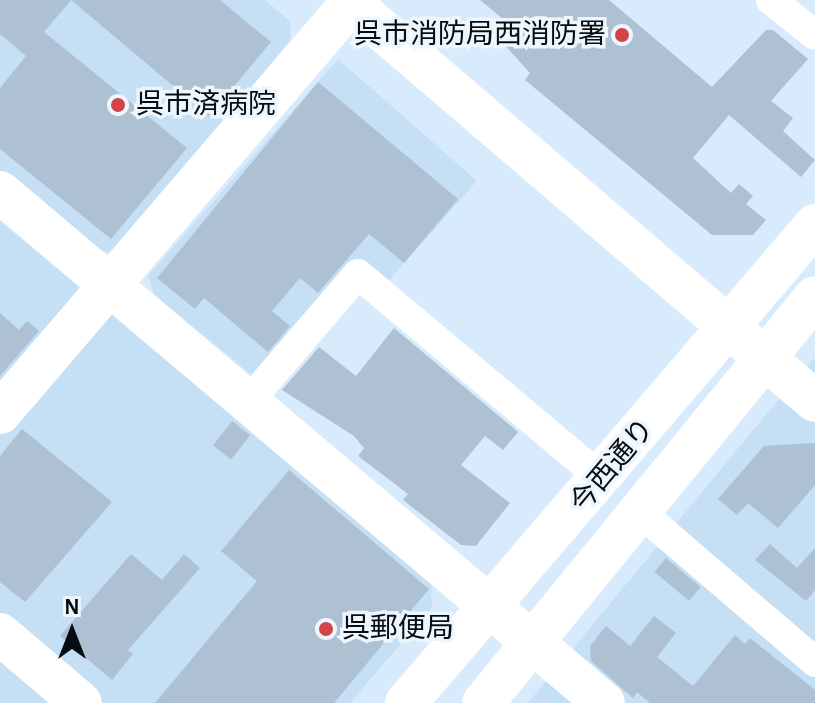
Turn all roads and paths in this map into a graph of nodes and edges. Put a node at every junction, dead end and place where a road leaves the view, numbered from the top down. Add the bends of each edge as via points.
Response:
1 (771, 0) edge
2 (350, 1) edge
3 (815, 35) edge
4 (0, 192) edge
5 (815, 225) edge
6 (111, 285) junction
7 (815, 297) edge
8 (727, 329) junction
9 (764, 360) junction
10 (249, 401) junction
11 (815, 401) edge
12 (0, 413) edge
13 (602, 479) junction
14 (639, 511) junction
15 (490, 608) junction
16 (0, 634) edge
17 (532, 642) junction
18 (815, 662) edge
19 (81, 703) edge
20 (406, 703) edge
21 (483, 703) edge
22 (604, 703) edge

1 - 3 street
2 - 6 street
2 - 8 street
4 - 6 street
5 - 8 street, 今西通り
6 - 10 street
6 - 12 street
7 - 9 street, 今西通り
8 - 9 street
8 - 13 street, 今西通り
9 - 11 street
9 - 14 street, 今西通り
10 - 13 street via 358,274
10 - 15 street
13 - 15 street, 今西通り
14 - 17 street, 今西通り
14 - 18 street
15 - 17 street
15 - 20 street, 今西通り
16 - 19 street
17 - 21 street, 今西通り
17 - 22 street

